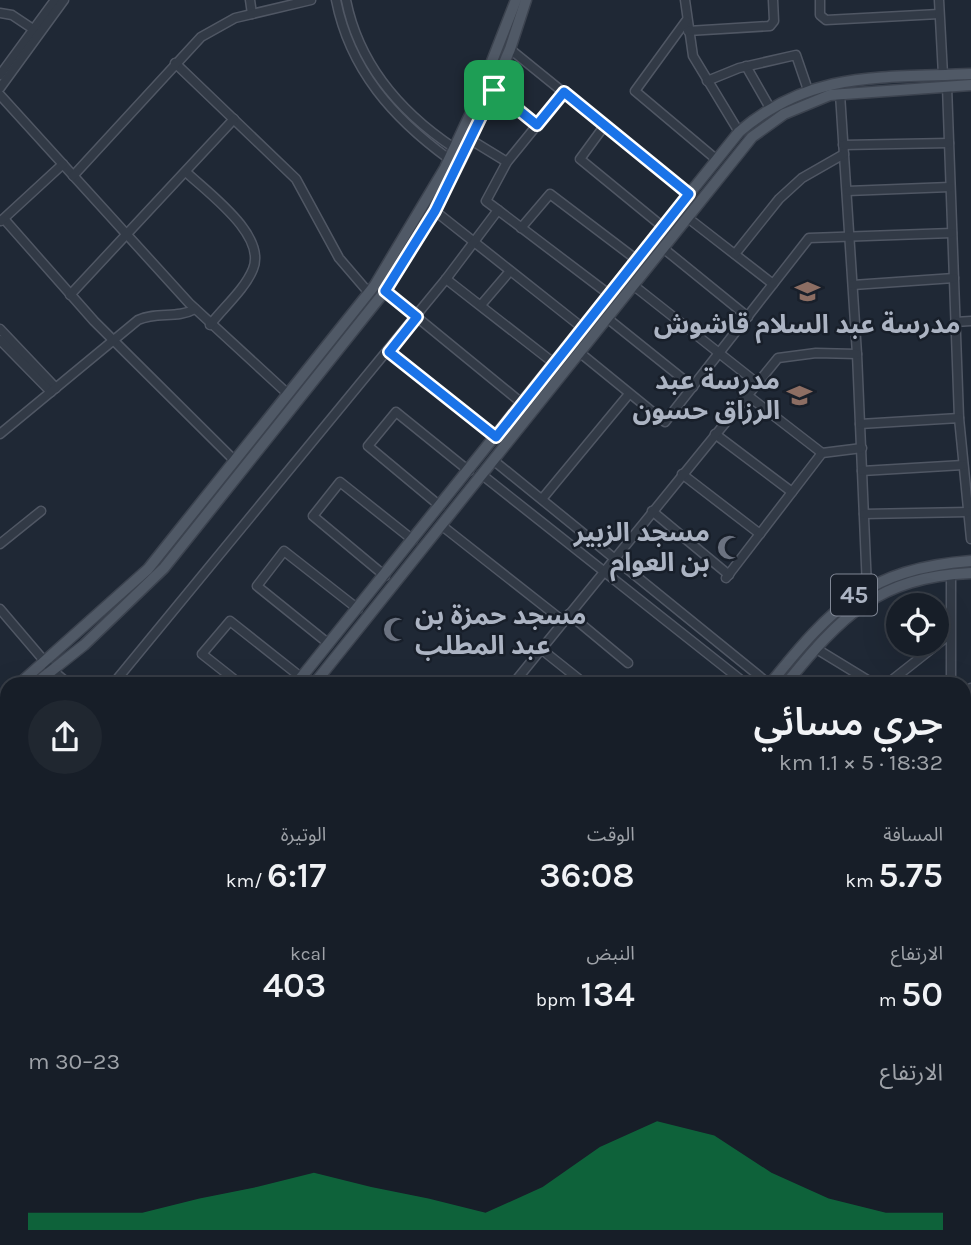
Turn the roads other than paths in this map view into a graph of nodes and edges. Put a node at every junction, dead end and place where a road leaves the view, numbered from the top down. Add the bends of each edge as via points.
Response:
1 (55, 0) edge
2 (64, 0) edge
3 (250, 0) edge
4 (311, 0) edge
5 (336, 0) edge
6 (346, 0) edge
7 (516, 0) edge
8 (526, 0) edge
9 (685, 0) edge
10 (773, 0) edge
11 (820, 0) edge
12 (939, 0) edge
13 (0, 12) edge
14 (252, 14) junction
15 (939, 14) junction
16 (687, 26) junction
17 (33, 29) junction
18 (510, 49) junction
19 (175, 63) junction
20 (746, 66) junction
21 (971, 74) edge
22 (0, 75) edge
23 (943, 75) junction
24 (707, 81) junction
25 (971, 85) edge
26 (947, 86) junction
27 (0, 87) edge
28 (494, 90) junction
29 (808, 90) junction
30 (564, 92) junction
31 (0, 94) edge
32 (840, 94) junction
33 (770, 108) junction
34 (234, 119) junction
35 (537, 125) junction
36 (605, 125) junction
37 (739, 132) junction
38 (471, 140) junction
39 (949, 143) junction
40 (454, 148) junction
41 (844, 149) junction
42 (449, 159) junction
43 (716, 160) junction
44 (508, 162) junction
45 (63, 164) junction
46 (186, 172) junction
47 (73, 176) junction
48 (950, 187) junction
49 (846, 191) junction
50 (689, 194) junction
51 (498, 210) junction
52 (435, 211) junction
53 (688, 218) junction
54 (2, 220) edge
55 (663, 227) junction
56 (521, 228) junction
57 (952, 233) junction
58 (127, 236) junction
59 (849, 237) junction
60 (474, 242) junction
61 (663, 248) junction
62 (735, 254) junction
63 (637, 260) junction
64 (510, 271) junction
65 (954, 278) junction
66 (446, 279) junction
67 (774, 284) junction
68 (633, 285) junction
69 (853, 285) junction
70 (385, 291) junction
71 (369, 293) junction
72 (70, 295) junction
73 (610, 295) junction
74 (481, 305) junction
75 (195, 309) junction
76 (417, 317) junction
77 (748, 317) junction
78 (607, 318) junction
79 (971, 321) edge
80 (955, 322) junction
81 (210, 325) junction
82 (584, 329) junction
83 (0, 330) edge
84 (0, 340) edge
85 (112, 340) junction
86 (389, 352) junction
87 (579, 352) junction
88 (719, 352) junction
89 (857, 354) junction
90 (555, 364) junction
91 (757, 383) junction
92 (693, 387) junction
93 (54, 390) junction
94 (288, 394) junction
95 (629, 394) junction
96 (747, 395) junction
97 (523, 404) junction
98 (958, 418) junction
99 (860, 424) junction
100 (0, 434) edge
101 (715, 434) junction
102 (496, 437) junction
103 (862, 448) junction
104 (822, 453) junction
105 (493, 460) junction
106 (235, 461) junction
107 (963, 466) junction
108 (469, 471) junction
109 (862, 471) junction
110 (481, 474) junction
111 (682, 474) junction
112 (792, 492) junction
113 (542, 499) junction
114 (440, 506) junction
115 (41, 511) dead end
116 (652, 511) junction
117 (968, 512) junction
118 (864, 514) junction
119 (441, 525) junction
120 (760, 534) junction
121 (971, 539) edge
122 (413, 540) junction
123 (0, 544) edge
124 (613, 558) junction
125 (971, 561) edge
126 (603, 571) junction
127 (971, 573) edge
128 (951, 574) junction
129 (385, 576) junction
130 (867, 588) junction
131 (0, 609) edge
132 (358, 609) junction
133 (566, 617) junction
134 (949, 635) joint
135 (329, 644) junction
136 (815, 648) junction
137 (541, 649) junction
138 (922, 656) edge
139 (44, 661) junction
140 (628, 663) dead end
141 (52, 670) junction
142 (27, 677) edge
143 (44, 677) edge
144 (60, 677) edge
145 (119, 677) edge
146 (231, 677) edge
147 (294, 677) edge
148 (302, 677) edge
149 (320, 677) edge
150 (519, 677) edge
151 (576, 677) edge
152 (737, 677) edge
153 (769, 677) edge
154 (782, 677) edge
155 (784, 677) edge
156 (863, 677) edge
157 (896, 677) edge
158 (951, 677) edge

1 - 17 street
2 - 27 street
3 - 14 street
4 - 14 street
5 - 42 street via 345,35 371,86 410,128
6 - 40 street via 354,33 379,80 417,121
7 - 40 main road
8 - 18 main road
9 - 16 street
10 - 16 street via 770,26
11 - 15 street via 820,15 827,20
12 - 15 street
13 - 17 street
14 - 19 street via 218,26
15 - 23 street
16 - 24 street via 693,56
16 - 43 street via 635,91
17 - 22 street
18 - 28 main road
18 - 30 street
19 - 34 street
19 - 47 street
20 - 24 street
20 - 29 street via 796,55
20 - 33 street
21 - 23 main road
23 - 29 main road via 891,76
24 - 37 street
25 - 26 main road
26 - 32 main road
26 - 39 street
28 - 35 street
28 - 38 main road
29 - 33 main road
30 - 35 street
30 - 36 street
31 - 45 street
32 - 41 street
32 - 53 main road via 784,114 752,137
33 - 37 main road
34 - 46 street
34 - 71 street via 296,179 339,258
35 - 44 street
36 - 50 street
36 - 55 street via 580,159
37 - 43 main road
38 - 44 street
38 - 52 main road
39 - 41 street
39 - 48 street
40 - 42 main road
41 - 49 street
41 - 62 street via 787,192
42 - 71 main road
43 - 50 main road
44 - 51 street via 486,201
45 - 47 street
45 - 54 street
46 - 58 street
46 - 81 street via 241,225 256,256 250,275
47 - 58 street
48 - 49 street
48 - 57 street
49 - 59 street
50 - 55 main road
51 - 56 street
51 - 60 street
52 - 60 street
52 - 70 main road
53 - 61 main road
53 - 62 street
54 - 72 street
55 - 63 main road
56 - 63 street via 550,194
56 - 73 street
57 - 59 street
57 - 65 street
58 - 72 street
58 - 75 street
59 - 67 street via 809,239
59 - 69 street
60 - 64 street
60 - 66 street
61 - 68 main road
61 - 77 street
62 - 67 street
63 - 73 main road
64 - 74 street
64 - 82 street
65 - 69 street
65 - 80 street
66 - 74 street
66 - 76 street
67 - 77 street
68 - 78 main road
68 - 88 street
69 - 89 street
70 - 76 street
70 - 141 main road via 164,568
71 - 94 main road
72 - 85 street
73 - 82 main road
74 - 90 street
75 - 81 street
75 - 85 street via 145,316
76 - 86 street
76 - 97 street
77 - 88 street
78 - 87 main road
78 - 92 street
79 - 80 street
80 - 98 street
81 - 94 street
82 - 90 main road
83 - 93 street
84 - 93 street
85 - 93 street
85 - 106 street
86 - 102 street
86 - 145 street
87 - 95 street
87 - 105 main road
88 - 91 street
88 - 92 street
89 - 91 street via 778,358
89 - 99 street
90 - 97 main road
91 - 96 street
92 - 95 street via 665,422
93 - 100 street
94 - 106 main road
95 - 113 street
96 - 101 street
96 - 104 street
97 - 102 main road
98 - 99 street
98 - 107 street
99 - 103 street
101 - 111 street
101 - 112 street
102 - 108 main road
103 - 104 street
103 - 109 street
104 - 112 street
105 - 110 main road
105 - 113 street
106 - 139 main road via 148,569
107 - 109 street
107 - 117 street
108 - 114 main road
108 - 114 street via 396,412 368,446
109 - 118 street
110 - 119 main road
110 - 126 street
111 - 116 street
111 - 120 street
112 - 120 street
113 - 124 street
114 - 122 main road
115 - 123 street
116 - 120 street via 728,577
116 - 124 street
117 - 118 street
117 - 121 street
118 - 130 street
119 - 133 street
119 - 149 main road
122 - 129 main road
122 - 129 street via 341,482 313,516
124 - 126 street
124 - 153 street
125 - 130 main road, 45 via 926,565
126 - 133 street
126 - 152 street
127 - 128 main road, 45
128 - 134 street
128 - 136 main road, 45 via 891,589 858,606
129 - 132 main road
130 - 154 main road, 45 via 835,610
131 - 139 street
132 - 135 main road
132 - 135 street via 284,551 257,586
133 - 137 street
133 - 140 street
134 - 158 street
135 - 148 main road
136 - 155 main road, 45
136 - 156 street
137 - 150 street
137 - 151 street
138 - 157 street
139 - 141 street
139 - 142 main road
141 - 143 main road
141 - 144 street
146 - 147 street via 202,654 230,621

